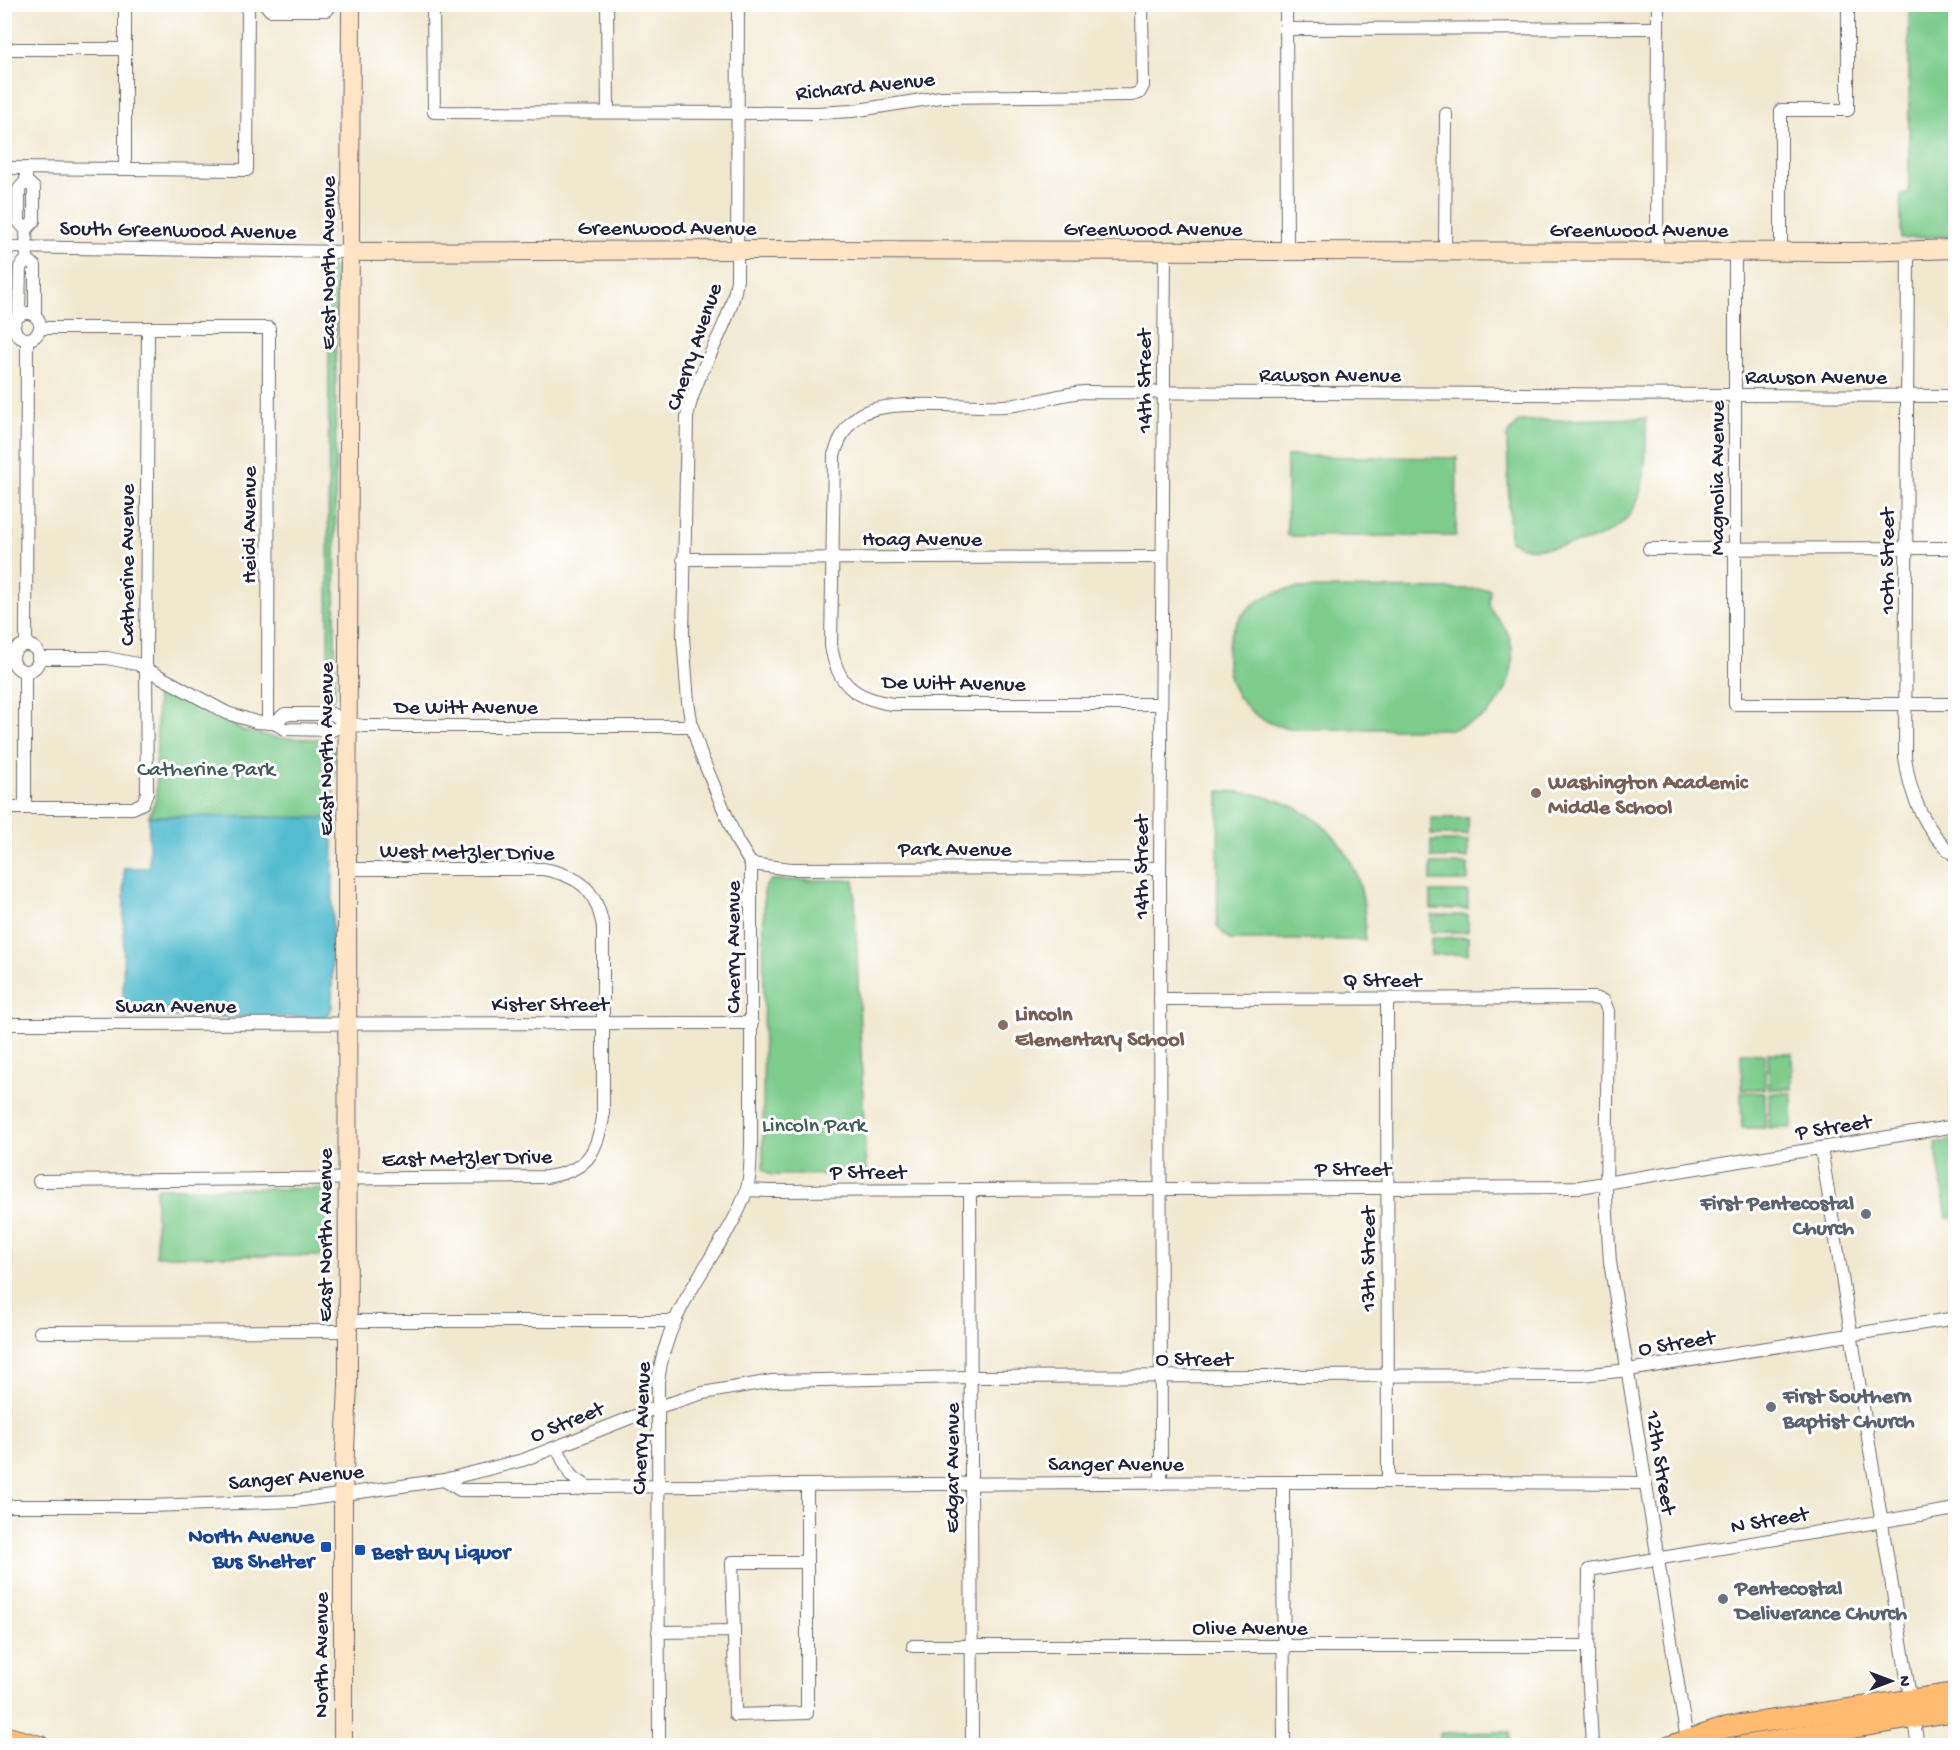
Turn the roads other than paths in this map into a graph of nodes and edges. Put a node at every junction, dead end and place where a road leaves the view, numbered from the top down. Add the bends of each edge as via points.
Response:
1 (125, 4) edge
2 (248, 4) edge
3 (265, 4) edge
4 (332, 4) edge
5 (351, 4) edge
6 (433, 4) edge
7 (607, 4) edge
8 (738, 4) edge
9 (1142, 4) edge
10 (1286, 4) edge
11 (1658, 4) edge
12 (1848, 4) edge
13 (1286, 28) junction
14 (1658, 28) junction
15 (4, 49) edge
16 (125, 49) junction
17 (608, 112) junction
18 (737, 113) junction
19 (1446, 114) dead end
20 (4, 168) edge
21 (26, 168) junction
22 (125, 169) junction
23 (4, 247) edge
24 (1956, 249) edge
25 (737, 250) junction
26 (1908, 250) junction
27 (1165, 251) junction
28 (1287, 251) junction
29 (1445, 251) junction
30 (350, 252) junction
31 (1657, 252) junction
32 (1735, 252) junction
33 (1781, 252) junction
34 (27, 253) junction
35 (37, 322) junction
36 (13, 323) edge
37 (148, 328) junction
38 (27, 339) junction
39 (1163, 393) junction
40 (1736, 395) junction
41 (1907, 396) junction
42 (1956, 396) edge
43 (1906, 548) junction
44 (1956, 548) edge
45 (1649, 549) dead end
46 (1736, 549) junction
47 (1161, 557) junction
48 (832, 558) junction
49 (683, 559) junction
50 (26, 645) junction
51 (9, 658) edge
52 (38, 658) junction
53 (146, 669) junction
54 (26, 671) junction
55 (1161, 704) junction
56 (1906, 704) junction
57 (1956, 704) edge
58 (271, 723) junction
59 (348, 723) junction
60 (692, 726) junction
61 (4, 808) edge
62 (26, 808) junction
63 (1956, 857) edge
64 (751, 864) junction
65 (1160, 868) junction
66 (347, 869) junction
67 (1160, 999) junction
68 (1387, 999) junction
69 (1604, 1001) joint
70 (603, 1023) junction
71 (752, 1023) junction
72 (4, 1024) edge
73 (347, 1025) junction
74 (1956, 1126) edge
75 (1821, 1148) junction
76 (346, 1179) junction
77 (39, 1181) dead end
78 (1607, 1183) junction
79 (1386, 1188) junction
80 (747, 1190) junction
81 (970, 1190) junction
82 (1160, 1190) junction
83 (1956, 1318) edge
84 (674, 1321) junction
85 (348, 1326) junction
86 (40, 1332) dead end
87 (1851, 1335) junction
88 (1628, 1370) junction
89 (970, 1377) junction
90 (1387, 1377) junction
91 (1161, 1378) junction
92 (658, 1407) junction
93 (556, 1448) junction
94 (444, 1480) junction
95 (1283, 1482) junction
96 (1388, 1482) junction
97 (1161, 1483) junction
98 (1645, 1483) junction
99 (971, 1484) junction
100 (807, 1485) junction
101 (588, 1487) junction
102 (658, 1487) junction
103 (344, 1494) junction
104 (4, 1506) edge
105 (1956, 1509) edge
106 (1881, 1521) junction
107 (1658, 1558) junction
108 (807, 1562) junction
109 (734, 1631) junction
110 (658, 1632) junction
111 (913, 1646) dead end
112 (1588, 1646) junction
113 (972, 1647) junction
114 (1284, 1647) junction
115 (1956, 1693) edge
116 (1912, 1708) junction
117 (1956, 1711) edge
118 (1810, 1715) junction
119 (4, 1736) edge
120 (1681, 1743) edge
121 (1745, 1745) edge
122 (40, 1746) edge
123 (343, 1746) edge
124 (659, 1746) edge
125 (972, 1746) edge
126 (1284, 1746) edge
127 (1592, 1746) edge
128 (1918, 1746) edge

1 - 16 street
2 - 22 street via 247,171
3 - 4 street via 270,10 327,10
5 - 30 street, East North Avenue
6 - 17 street, Richard Avenue via 434,112
7 - 17 street
8 - 18 street, Cherry Avenue
9 - 18 street, Richard Avenue via 1143,86 1132,95 941,97 836,112
10 - 13 street
11 - 14 street
12 - 33 street via 1848,110 1781,110
13 - 14 street
13 - 28 street
14 - 31 street
15 - 16 street
16 - 22 street
17 - 18 street, Richard Avenue
18 - 25 street, Cherry Avenue
19 - 29 street
20 - 21 street
21 - 22 street
21 - 34 street via 26,181 19,189 19,222 26,230
23 - 34 street, South Greenwood Avenue
24 - 26 street, Greenwood Avenue
25 - 27 street, Greenwood Avenue
25 - 30 street, Greenwood Avenue
25 - 49 street, Cherry Avenue via 737,280 730,311 700,374 687,417
26 - 33 street, Greenwood Avenue
26 - 41 street, 10th Street
27 - 28 street, Greenwood Avenue
27 - 39 street, 14th Street
28 - 29 street, Greenwood Avenue
29 - 31 street, Greenwood Avenue
30 - 34 street, South Greenwood Avenue
30 - 59 street, East North Avenue
31 - 32 street, Greenwood Avenue
32 - 33 street, Greenwood Avenue
32 - 40 street, Magnolia Avenue
34 - 35 street via 34,266
34 - 36 street via 20,267
35 - 36 street via 25,314
35 - 37 street
35 - 38 street via 35,336
36 - 38 street via 19,336
37 - 53 street, Catherine Avenue
37 - 58 street, Heidi Avenue via 269,328
38 - 50 street
39 - 40 street, Rawson Avenue
39 - 47 street, 14th Street
39 - 48 street, Rawson Avenue via 1084,392 1011,406 891,405 868,411 847,426 834,455
40 - 41 street, Rawson Avenue
40 - 46 street, Magnolia Avenue
41 - 42 street, Rawson Avenue
41 - 43 street, 10th Street
43 - 44 street
43 - 46 street
43 - 56 street, 10th Street
45 - 46 street
46 - 56 street, Magnolia Avenue via 1735,704
47 - 48 street, Hoag Avenue
47 - 55 street, 14th Street
48 - 49 street, Hoag Avenue
48 - 55 street, De Witt Avenue via 833,660 849,689 860,696 892,705
49 - 60 street, Cherry Avenue via 685,676
50 - 51 street
50 - 52 street via 36,650
51 - 54 street
52 - 53 street via 107,658
52 - 54 street via 36,666
53 - 58 street via 227,713
53 - 62 street, Catherine Avenue via 147,793 143,803 134,808
54 - 62 street
55 - 65 street, 14th Street
56 - 57 street
56 - 63 street, 10th Street via 1905,756 1911,790 1932,831
58 - 59 street, De Witt Avenue via 285,714 332,714
59 - 60 street, De Witt Avenue
59 - 66 street, East North Avenue
60 - 64 street, Cherry Avenue via 737,841
61 - 62 street
64 - 65 street, Park Avenue via 791,869
64 - 71 street, Cherry Avenue
65 - 67 street, 14th Street
66 - 70 street, West Metzler Drive via 543,869 576,878 594,898 603,927
66 - 73 street, East North Avenue
67 - 68 street, Q Street
67 - 82 street, 14th Street
68 - 69 street, Q Street
68 - 79 street, 13th Street
69 - 78 street, 12th Street via 1608,1011
70 - 71 street, Kister Street
70 - 73 street, Kister Street
70 - 76 street, East Metzler Drive via 603,1118 598,1140 580,1166 564,1175 546,1178
71 - 80 street, Cherry Avenue
72 - 73 street, Swan Avenue
73 - 76 street, East North Avenue
74 - 75 street, P Street
75 - 78 street, P Street
75 - 87 street
76 - 77 street, East Metzler Drive
76 - 85 street, East North Avenue
78 - 79 street, P Street via 1580,1187
78 - 88 street, 12th Street via 1610,1262
79 - 82 street, P Street
79 - 90 street, 13th Street
80 - 81 street, P Street
80 - 84 street, Cherry Avenue via 733,1222
81 - 82 street, P Street
81 - 89 street, Edgar Avenue
82 - 91 street, 14th Street
83 - 87 street, O Street
84 - 85 street
84 - 92 street, Cherry Avenue via 660,1362
85 - 86 street
85 - 103 street, East North Avenue
87 - 88 street, O Street
87 - 106 street
88 - 90 street, O Street via 1582,1375
88 - 98 street, 12th Street
89 - 91 street, O Street
89 - 92 street, O Street via 772,1381 703,1393
89 - 99 street, Edgar Avenue
90 - 91 street, O Street
90 - 96 street, 13th Street
91 - 97 street, 14th Street
92 - 93 street, O Street
92 - 102 street, Cherry Avenue
93 - 94 street, O Street
93 - 101 street via 571,1476
94 - 101 street, Sanger Avenue via 460,1490
94 - 103 street, Sanger Avenue
95 - 96 street, Sanger Avenue
95 - 97 street, Sanger Avenue
95 - 114 street
96 - 98 street, Sanger Avenue
97 - 99 street, Sanger Avenue
98 - 107 street, 12th Street
99 - 100 street, Sanger Avenue
99 - 113 street, Edgar Avenue
100 - 102 street, Sanger Avenue
100 - 108 street
101 - 102 street, Sanger Avenue
102 - 110 street, Cherry Avenue
103 - 104 street, Sanger Avenue via 285,1502
103 - 123 street, North Avenue
105 - 106 street, N Street
106 - 107 street, N Street
106 - 116 street
107 - 112 street, N Street via 1589,1570
107 - 120 street, 12th Street
108 - 109 street via 732,1562
108 - 109 street via 807,1713 735,1715
109 - 110 street
110 - 124 street, Cherry Avenue
111 - 113 street, Olive Avenue
112 - 114 street, Olive Avenue
112 - 127 street
113 - 114 street, Olive Avenue
113 - 125 street, Edgar Avenue
114 - 126 street
115 - 116 main road
116 - 117 main road
116 - 118 main road
116 - 121 main road
116 - 128 street
118 - 120 main road via 1728,1727
118 - 121 main road via 1792,1726 1758,1733
119 - 122 main road

